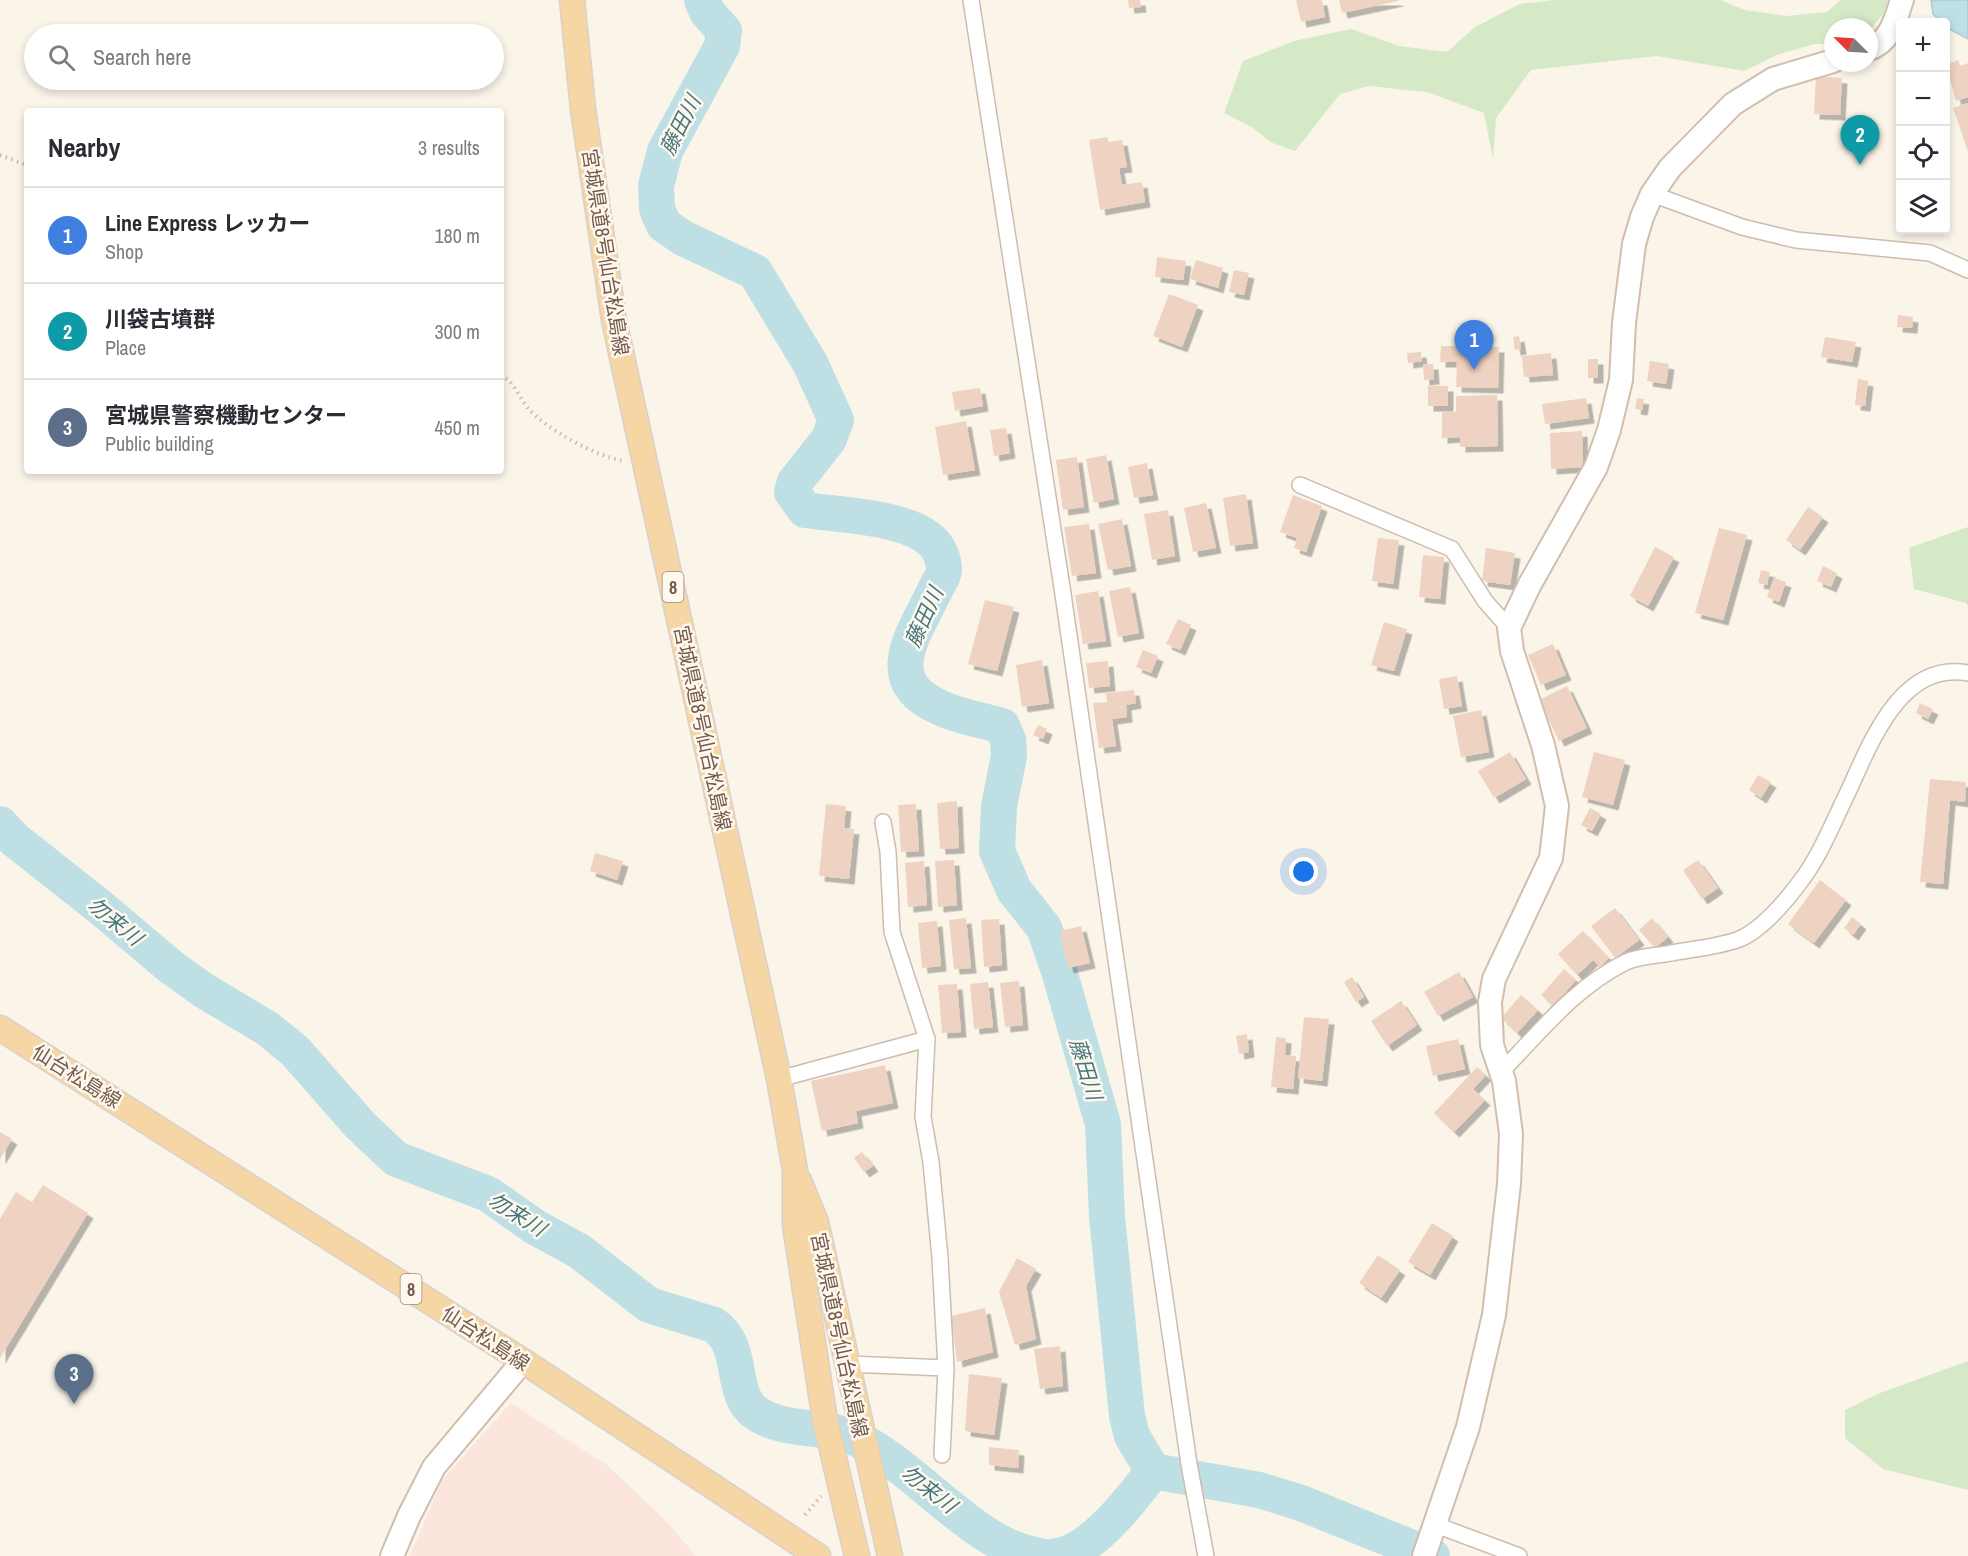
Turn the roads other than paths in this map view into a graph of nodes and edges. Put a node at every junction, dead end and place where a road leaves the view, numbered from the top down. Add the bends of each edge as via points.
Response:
1 (572, 0) edge
2 (971, 0) edge
3 (1902, 0) edge
4 (1878, 45) edge
5 (1824, 64) edge
6 (1652, 194) junction
7 (1968, 270) edge
8 (1300, 485) dead end
9 (1509, 628) junction
10 (1968, 672) edge
11 (883, 822) dead end
12 (0, 1028) edge
13 (927, 1039) junction
14 (1500, 1072) junction
15 (778, 1079) junction
16 (795, 1170) junction
17 (523, 1361) junction
18 (848, 1364) junction
19 (946, 1368) junction
20 (942, 1455) dead end
21 (1436, 1525) junction
22 (392, 1556) edge
23 (818, 1556) edge
24 (857, 1556) edge
25 (890, 1556) edge
26 (1206, 1556) edge
27 (1424, 1556) edge
28 (1519, 1556) edge

1 - 15 main road, 宮城県道8号仙台松島線 / 8 via 583,109 614,320
2 - 26 street via 1063,594 1189,1464
3 - 4 street via 1894,25
5 - 6 street via 1773,79 1733,104 1670,168
6 - 7 street via 1742,226 1796,240 1930,253
6 - 9 street via 1634,244 1621,380 1609,430 1596,467
8 - 9 street via 1452,549 1485,601
9 - 14 street via 1512,651 1543,745 1557,806 1551,858 1494,979 1490,1002 1492,1045
10 - 14 street via 1957,670 1926,677 1900,698 1866,752 1801,881 1765,921 1740,939 1620,966 1593,982 1554,1015
11 - 13 street via 892,933
12 - 17 main road, 仙台松島線 / 8
13 - 15 street
13 - 19 street via 923,1117 940,1258
14 - 21 street via 1511,1134 1494,1315 1468,1427
15 - 16 main road, 宮城県道8号仙台松島線 / 8
16 - 18 main road, 宮城県道8号仙台松島線 / 8 via 816,1222
16 - 24 main road, 宮城県道8号仙台松島線 / 8 via 795,1226 825,1420 831,1490
17 - 22 street via 434,1467
17 - 23 main road, 仙台松島線 / 8
18 - 19 street
18 - 25 main road, 宮城県道8号仙台松島線 / 8
19 - 20 street
21 - 27 street
21 - 28 street

